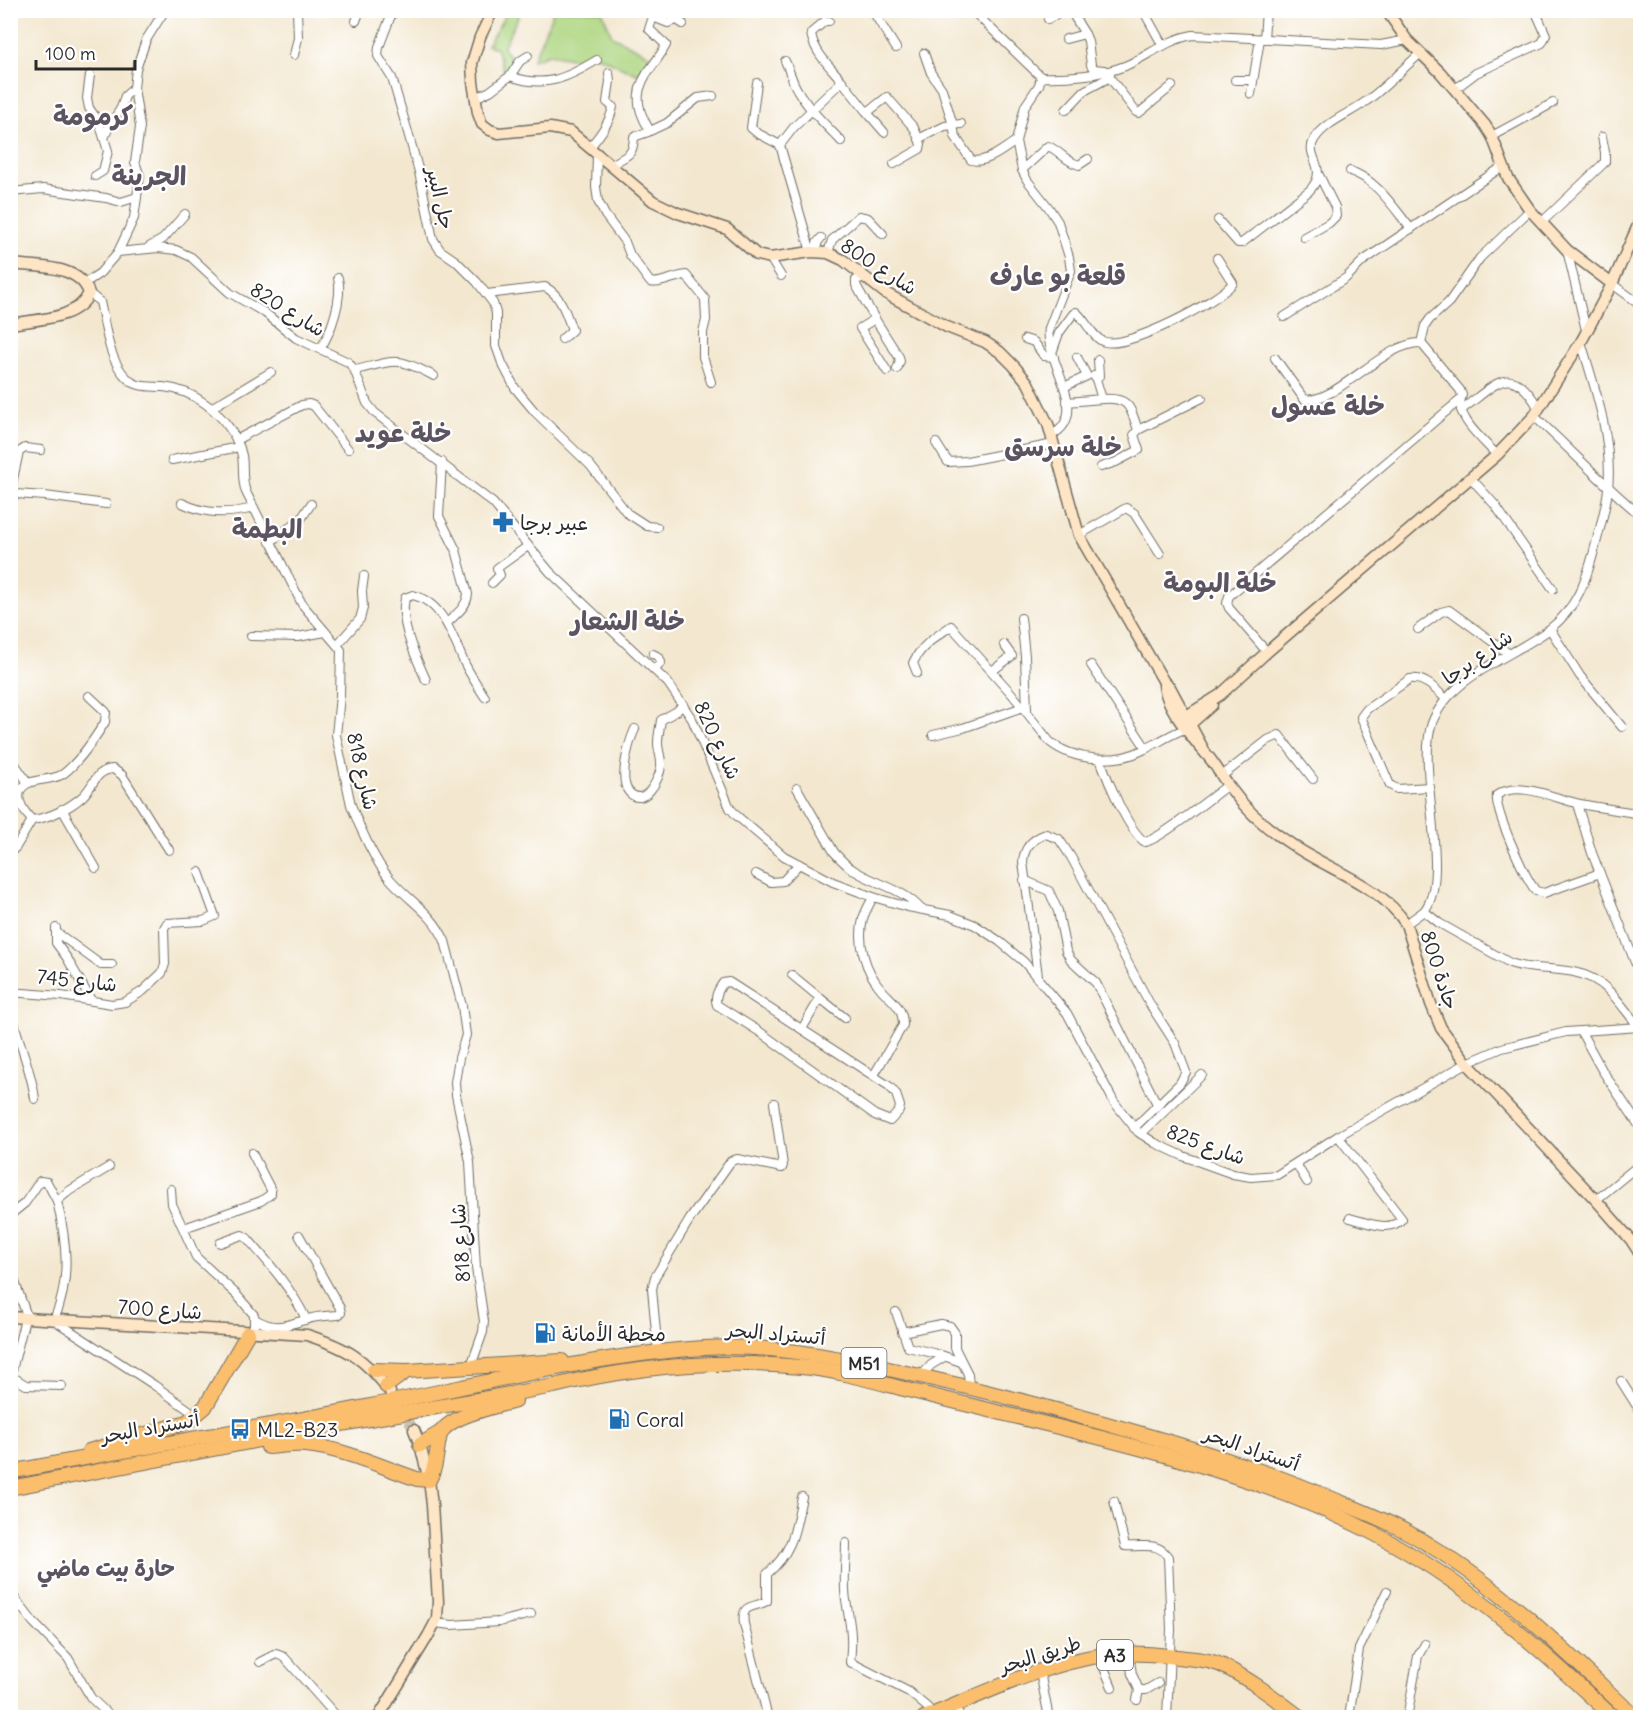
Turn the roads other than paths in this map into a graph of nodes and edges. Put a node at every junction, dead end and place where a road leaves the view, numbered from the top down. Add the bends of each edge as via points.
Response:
1 (165, 10) edge
2 (297, 10) edge
3 (360, 10) edge
4 (393, 10) edge
5 (493, 10) edge
6 (872, 10) edge
7 (972, 10) edge
8 (1065, 10) edge
9 (1143, 10) edge
10 (1266, 10) edge
11 (1386, 10) edge
12 (1535, 10) edge
13 (1048, 19) dead end
14 (356, 21) dead end
15 (829, 21) dead end
16 (682, 24) dead end
17 (1085, 34) junction
18 (1066, 39) dead end
19 (1262, 39) junction
20 (1409, 42) junction
21 (1163, 46) junction
22 (896, 48) dead end
23 (924, 53) dead end
24 (1421, 53) junction
25 (294, 54) dead end
26 (528, 56) dead end
27 (597, 60) dead end
28 (785, 61) dead end
29 (609, 73) dead end
30 (1107, 74) junction
31 (90, 75) dead end
32 (510, 76) junction
33 (1041, 77) junction
34 (1235, 80) dead end
35 (1252, 80) junction
36 (842, 81) junction
37 (757, 84) dead end
38 (1172, 86) dead end
39 (134, 88) junction
40 (1455, 88) junction
41 (1251, 94) dead end
42 (713, 96) dead end
43 (475, 98) junction
44 (1553, 103) dead end
45 (811, 110) junction
46 (865, 110) junction
47 (1066, 110) dead end
48 (957, 125) junction
49 (648, 132) junction
50 (884, 132) dead end
51 (1492, 136) junction
52 (1602, 137) dead end
53 (104, 138) junction
54 (920, 138) junction
55 (841, 141) dead end
56 (1016, 141) junction
57 (780, 145) junction
58 (593, 150) junction
59 (1088, 159) dead end
60 (894, 164) dead end
61 (611, 166) junction
62 (1502, 166) junction
63 (1022, 170) junction
64 (1350, 171) dead end
65 (1319, 175) junction
66 (95, 176) dead end
67 (10, 192) edge
68 (137, 197) junction
69 (1530, 210) junction
70 (185, 214) dead end
71 (1218, 220) dead end
72 (1641, 221) edge
73 (1541, 223) junction
74 (1411, 229) junction
75 (883, 234) dead end
76 (1304, 237) dead end
77 (821, 238) dead end
78 (142, 249) junction
79 (1567, 250) junction
80 (118, 252) junction
81 (819, 252) junction
82 (770, 258) junction
83 (1217, 258) dead end
84 (10, 264) edge
85 (781, 276) dead end
86 (865, 277) junction
87 (338, 278) dead end
88 (1612, 284) junction
89 (87, 288) junction
90 (487, 294) junction
91 (1641, 304) edge
92 (1284, 317) dead end
93 (875, 319) junction
94 (10, 324) edge
95 (1586, 330) junction
96 (562, 339) dead end
97 (1025, 339) dead end
98 (1581, 342) junction
99 (1421, 343) junction
100 (320, 349) junction
101 (1053, 355) junction
102 (1077, 357) dead end
103 (1275, 358) dead end
104 (1098, 360) dead end
105 (897, 369) dead end
106 (355, 370) junction
107 (887, 371) dead end
108 (271, 372) dead end
109 (434, 376) dead end
110 (1091, 376) junction
111 (711, 382) dead end
112 (1064, 387) junction
113 (1202, 398) dead end
114 (1102, 399) junction
115 (1460, 401) junction
116 (1067, 402) junction
117 (211, 408) junction
118 (1461, 410) junction
119 (1536, 413) junction
120 (1138, 430) junction
121 (1053, 439) junction
122 (238, 443) junction
123 (936, 443) dead end
124 (348, 449) dead end
125 (41, 450) dead end
126 (1497, 455) junction
127 (172, 460) dead end
128 (442, 462) junction
129 (1101, 467) dead end
130 (1470, 477) junction
131 (11, 488) edge
132 (1608, 489) junction
133 (182, 503) dead end
134 (106, 504) dead end
135 (311, 504) dead end
136 (254, 508) junction
137 (1641, 515) edge
138 (657, 527) dead end
139 (1079, 536) junction
140 (270, 542) junction
141 (528, 546) junction
142 (1160, 554) dead end
143 (364, 576) dead end
144 (492, 583) dead end
145 (1553, 589) dead end
146 (1021, 618) dead end
147 (447, 623) junction
148 (1550, 628) junction
149 (1418, 629) dead end
150 (326, 632) junction
151 (251, 636) dead end
152 (338, 644) junction
153 (1004, 645) dead end
154 (1267, 652) junction
155 (1508, 653) junction
156 (653, 654) dead end
157 (1091, 665) dead end
158 (655, 670) junction
159 (992, 671) junction
160 (917, 673) dead end
161 (426, 680) dead end
162 (89, 696) dead end
163 (484, 697) dead end
164 (1446, 699) junction
165 (683, 704) junction
166 (1025, 710) junction
167 (1186, 722) junction
168 (1622, 727) dead end
169 (635, 729) dead end
170 (933, 735) dead end
171 (1146, 748) junction
172 (1206, 754) joint
173 (10, 757) edge
174 (1100, 759) junction
175 (1313, 779) dead end
176 (1225, 780) junction
177 (28, 783) junction
178 (1430, 787) junction
179 (797, 789) dead end
180 (1577, 804) junction
181 (62, 809) junction
182 (1641, 814) edge
183 (32, 820) junction
184 (169, 850) dead end
185 (10, 853) edge
186 (799, 864) junction
187 (96, 868) dead end
188 (199, 872) dead end
189 (756, 873) dead end
190 (1600, 873) junction
191 (1024, 880) junction
192 (873, 897) junction
193 (921, 909) junction
194 (1424, 911) junction
195 (1406, 924) junction
196 (112, 965) dead end
197 (792, 975) dead end
198 (1641, 975) edge
199 (1038, 976) junction
200 (10, 992) edge
201 (820, 998) junction
202 (91, 1000) junction
203 (10, 1006) edge
204 (845, 1018) dead end
205 (1640, 1027) edge
206 (802, 1029) junction
207 (1581, 1032) junction
208 (1467, 1063) junction
209 (874, 1075) junction
210 (1202, 1076) dead end
211 (35, 1099) dead end
212 (774, 1103) dead end
213 (1158, 1106) junction
214 (1641, 1126) edge
215 (1137, 1131) junction
216 (1338, 1136) junction
217 (252, 1153) dead end
218 (1296, 1164) junction
219 (1641, 1164) edge
220 (109, 1167) dead end
221 (1307, 1182) dead end
222 (171, 1189) dead end
223 (1596, 1200) junction
224 (57, 1201) junction
225 (10, 1215) edge
226 (1350, 1218) dead end
227 (184, 1228) junction
228 (299, 1235) dead end
229 (220, 1243) dead end
230 (1641, 1254) edge
231 (10, 1268) edge
232 (896, 1312) dead end
233 (10, 1317) edge
234 (27, 1319) junction
235 (306, 1319) junction
236 (54, 1320) junction
237 (255, 1320) junction
238 (902, 1332) junction
239 (248, 1333) junction
240 (658, 1353) junction
241 (944, 1357) junction
242 (609, 1359) junction
243 (961, 1362) junction
244 (471, 1366) junction
245 (374, 1370) junction
246 (407, 1371) junction
247 (921, 1376) junction
248 (11, 1377) edge
249 (1622, 1382) dead end
250 (62, 1386) dead end
251 (554, 1386) junction
252 (969, 1386) junction
253 (388, 1389) joint
254 (1641, 1411) edge
255 (196, 1414) junction
256 (414, 1430) tunnel mouth
257 (441, 1432) junction
258 (420, 1445) junction
259 (230, 1447) junction
260 (66, 1462) junction
261 (10, 1472) edge
262 (429, 1480) junction
263 (10, 1488) edge
264 (802, 1497) dead end
265 (1114, 1501) dead end
266 (846, 1543) dead end
267 (1387, 1590) dead end
268 (10, 1592) edge
269 (531, 1614) dead end
270 (435, 1623) junction
271 (1425, 1644) dead end
272 (1129, 1654) junction
273 (1099, 1656) junction
274 (1169, 1656) junction
275 (260, 1662) dead end
276 (1040, 1672) junction
277 (1158, 1683) dead end
278 (1112, 1688) dead end
279 (1139, 1690) junction
280 (1137, 1700) dead end
281 (957, 1711) edge
282 (929, 1717) edge
283 (112, 1718) edge
284 (338, 1718) edge
285 (378, 1718) edge
286 (768, 1718) edge
287 (1049, 1718) edge
288 (1167, 1718) edge
289 (1301, 1718) edge
290 (1350, 1718) edge
291 (1407, 1718) edge
292 (1614, 1718) edge
293 (1636, 1718) edge

1 - 39 street via 141,52
2 - 25 street
3 - 14 street
4 - 90 street, جل البير via 378,56 392,78 419,172 430,232 440,250
5 - 43 main road via 472,63
6 - 22 street
7 - 33 street
8 - 13 street
8 - 17 street
9 - 21 street
10 - 19 street
11 - 20 main road
12 - 40 street via 1546,35 1542,43 1476,73
15 - 36 street via 811,33 818,52
16 - 49 street via 653,17 649,24 649,29 666,45 639,90 639,107
17 - 18 street
17 - 30 street via 1091,65
19 - 20 street via 1381,45
19 - 21 street via 1193,35
19 - 35 street
20 - 24 main road
21 - 30 street
23 - 48 street
24 - 40 main road
24 - 65 street via 1378,92 1322,131 1311,147
26 - 32 street
27 - 32 street via 570,77 551,81
28 - 45 street
29 - 58 street via 607,102 613,107 612,113
30 - 33 street
30 - 38 street via 1139,113
30 - 47 street
31 - 53 street via 87,98
32 - 43 street
33 - 56 street via 1025,106
34 - 35 street
35 - 41 street
36 - 45 street
36 - 46 street
37 - 57 street via 751,128
39 - 53 street via 125,96
39 - 68 street via 140,127 135,162 140,177
40 - 51 main road
42 - 49 street via 698,98 667,123
43 - 58 main road via 482,124 490,130 499,133 562,129
44 - 51 street
45 - 55 street
45 - 57 street
46 - 50 street
46 - 54 street via 887,98
48 - 54 street via 945,126
48 - 56 street via 955,136 970,160 979,162
49 - 61 street via 634,137 634,150
51 - 62 main road
52 - 73 street via 1605,162
53 - 66 street via 108,156 103,171
54 - 60 street via 920,148
56 - 63 street
57 - 81 street
58 - 61 main road
58 - 111 street via 598,201 650,282 686,275 705,299 703,357
59 - 63 street via 1075,165 1048,146
61 - 82 main road via 653,201 727,229 757,255
62 - 69 main road
62 - 74 street
63 - 101 street via 1058,222 1069,257 1071,271 1047,337
64 - 74 street via 1372,184
65 - 71 street via 1309,191 1242,243
65 - 76 street via 1336,216
67 - 68 street via 43,189 121,202
68 - 80 street via 135,218
69 - 73 main road
69 - 99 street via 1480,258 1449,302 1430,319
70 - 78 street via 162,240
72 - 88 main road
73 - 79 main road
74 - 92 street via 1363,261 1346,278
75 - 81 street via 868,218 859,216
77 - 81 street via 817,243
78 - 80 street, شارع 820
78 - 100 street, شارع 820 via 183,252 230,293 265,313 296,339
79 - 88 main road
79 - 95 street
80 - 89 street
81 - 82 main road, شارع 800
81 - 86 main road, شارع 800 via 843,260
82 - 85 street
83 - 101 street via 1233,283 1209,302 1139,336 1107,342 1076,312 1059,333
84 - 89 main road via 64,271 77,276
86 - 93 street via 856,280 856,285
86 - 121 main road, شارع 800 via 900,303 1000,352 1028,383
87 - 100 street via 331,326
88 - 91 street
88 - 95 main road
89 - 94 main road via 85,302 67,314
89 - 117 street via 100,302 116,363 128,380 176,390
90 - 96 street via 545,287 553,291 572,330
90 - 138 street, جل البير via 495,308 498,355 515,388 590,465 627,513 647,526
93 - 105 street via 899,357
93 - 107 street via 860,328
95 - 98 main road
97 - 101 street via 1034,342 1044,356
98 - 119 main road
98 - 132 street, شارع برجا via 1605,437
99 - 103 street via 1399,347 1344,384 1307,401
99 - 115 street via 1460,390
100 - 106 street, شارع 820 via 341,358
101 - 112 street
102 - 110 street
104 - 110 street via 1099,376
106 - 109 street via 398,361
106 - 128 street, شارع 820 via 375,413
108 - 117 street
110 - 112 street
110 - 114 street
112 - 116 street
113 - 120 street
114 - 116 street
114 - 120 street via 1127,403
115 - 118 street
115 - 154 street via 1228,596 1229,608
116 - 121 street via 1066,423
117 - 122 street
118 - 119 street via 1500,382 1509,380 1520,384 1532,398
118 - 126 street
119 - 126 main road
119 - 132 street
120 - 129 street via 1134,435 1139,450
121 - 123 street via 948,462
121 - 139 main road, شارع 800
122 - 124 street via 309,404 315,406
122 - 127 street
122 - 136 street via 244,485
125 - 131 street via 26,448 19,452
126 - 130 main road
128 - 141 street, شارع 820 via 493,503
128 - 147 street via 439,516 456,550 468,594 468,600
130 - 145 street via 1495,505
130 - 154 main road
131 - 134 street via 16,494
132 - 137 street
132 - 148 street, شارع برجا via 1580,593 1568,612
133 - 136 street via 225,514
135 - 140 street via 302,519
136 - 140 street
139 - 142 street via 1126,507
139 - 167 main road, شارع 800 via 1164,682 1163,692
140 - 150 street via 302,604
141 - 144 street via 497,568 500,575
141 - 158 street, شارع 820 via 570,592
143 - 152 street via 360,619
146 - 166 street
147 - 161 street via 425,600 412,595 405,598 408,629
147 - 163 street
148 - 155 street, شارع برجا
148 - 168 street via 1580,676
149 - 155 street via 1449,609
150 - 151 street via 298,637
150 - 152 street
152 - 244 street, شارع 818 via 340,696 336,735 351,805 386,874 423,908 441,932 462,1006 466,1035 455,1082 470,1162 476,1268 484,1321
153 - 159 street via 1012,656
154 - 167 main road
155 - 164 street, شارع برجا
156 - 158 street via 661,662
157 - 171 street
158 - 165 street, شارع 820
159 - 160 street via 951,626 927,642 917,655 913,663
159 - 166 street
162 - 177 street via 106,712 98,734 64,773
164 - 178 street, شارع برجا via 1429,737
164 - 178 street via 1414,678 1361,717 1390,785 1397,789
165 - 169 street via 661,720 658,744 662,765 651,792 635,797 625,786 627,747
165 - 186 street, شارع 820 via 730,808 784,856
166 - 170 street
166 - 174 street via 1057,748
167 - 171 street
167 - 172 main road, شارع 800 via 1194,741
171 - 174 street
172 - 176 main road, جادة 800
173 - 177 street
174 - 176 street via 1110,788 1144,842 1178,822
175 - 176 street via 1279,735 1268,740
176 - 195 main road, جادة 800 via 1276,833 1310,857 1366,887 1396,910
177 - 183 street via 19,796 21,807
178 - 194 street, شارع برجا via 1433,886
179 - 193 street via 842,861 910,897
180 - 182 street
180 - 190 street
180 - 190 street via 1514,790 1498,794 1496,800 1536,891 1557,889
181 - 183 street
181 - 184 street via 84,795 103,771 117,770
181 - 187 street
183 - 185 street
186 - 189 street via 783,881 771,882
186 - 192 street, شارع 820
188 - 202 street, شارع 745 via 215,916 203,921 166,923 164,969 138,995 118,1004
190 - 198 street
191 - 199 street
191 - 213 street via 1049,891 1058,911 1066,951 1096,983
191 - 213 street via 1026,848 1046,834 1059,839 1175,1043 1184,1066 1183,1079
192 - 193 street, شارع 825
192 - 209 street via 863,920 865,960 875,982 903,1015 903,1025
193 - 199 street, شارع 825 via 975,925
194 - 195 street
194 - 205 street via 1510,963 1594,978
195 - 208 main road, جادة 800 via 1441,1028
196 - 202 street via 101,965 56,930 56,943
197 - 201 street
199 - 215 street, شارع 825 via 1067,1013 1114,1102
200 - 202 street, شارع 745
201 - 204 street
201 - 206 street
203 - 211 street
205 - 207 street, شارع 825
206 - 209 street
206 - 209 street via 734,984 725,982 719,988 717,1005 875,1115 890,1121 899,1111 899,1101 889,1086
207 - 208 street, شارع 825 via 1502,1048
207 - 214 street via 1602,1071
208 - 216 street, شارع 825
208 - 223 main road, جادة 800
210 - 215 street
212 - 240 street via 782,1168 731,1161 655,1277 652,1289
213 - 215 street
215 - 218 street, شارع 825 via 1183,1156 1241,1176 1274,1176
216 - 218 street, شارع 825
216 - 226 street via 1402,1219 1388,1226
217 - 227 street via 271,1194
218 - 221 street
219 - 223 street
220 - 224 street
222 - 227 street via 172,1204
223 - 230 main road, جادة 800
224 - 225 street via 47,1182 40,1181 25,1203
224 - 236 street via 66,1268 63,1296
227 - 237 street via 196,1257 236,1294
228 - 235 street via 341,1311 338,1315
229 - 235 street via 242,1235 247,1238 285,1285
231 - 234 street
232 - 238 street
233 - 234 main road, شارع 700
234 - 236 main road, شارع 700
234 - 248 street
235 - 237 street via 284,1327
236 - 239 main road, شارع 700
236 - 255 street
237 - 239 street
238 - 241 street via 911,1349
238 - 243 street via 941,1324 951,1326
239 - 245 main road, شارع 700 via 307,1335 336,1344
239 - 255 highway via 205,1407
240 - 242 highway, أتستراد البحر / M51
240 - 247 highway, أتستراد البحر / M51 via 756,1348 801,1352
241 - 243 street
241 - 247 street
242 - 244 highway
242 - 260 highway, أتستراد البحر / M51
243 - 252 street
244 - 246 highway
245 - 246 highway
245 - 253 main road, شارع 700
246 - 253 highway
247 - 252 highway, أتستراد البحر / M51
248 - 250 street via 26,1385
249 - 254 street
251 - 257 highway via 456,1420
251 - 259 highway, أتستراد البحر / M51
251 - 292 highway, أتستراد البحر / M51 via 652,1368 708,1363 802,1367 1086,1434 1227,1474 1303,1501 1372,1532 1433,1568 1541,1650
252 - 293 highway, أتستراد البحر / M51 via 1202,1451 1304,1486 1395,1526 1496,1590
255 - 260 highway via 187,1422 98,1447
256 - 258 main road
257 - 258 highway
257 - 262 highway
258 - 262 main road
259 - 262 highway via 316,1446
259 - 263 highway, أتستراد البحر / M51
260 - 261 highway, أتستراد البحر / M51
262 - 270 main road via 438,1601
264 - 286 street via 789,1548 767,1574 767,1601 743,1612
265 - 274 street via 1125,1546 1153,1545 1168,1557
266 - 282 street via 845,1599 852,1625 850,1662 909,1692 928,1707
267 - 290 street via 1359,1649
268 - 283 street via 68,1658 91,1698
269 - 270 street via 499,1623
270 - 285 main road
271 - 291 street via 1418,1656
272 - 273 highway, طريق البحر / A3
272 - 274 highway, طريق البحر / A3
272 - 279 street
273 - 276 highway, طريق البحر / A3
273 - 278 street
274 - 288 street
274 - 289 highway, طريق البحر / A3 via 1219,1664
275 - 284 street via 276,1654 284,1657
276 - 281 highway, طريق البحر / A3
276 - 287 street
277 - 279 street
279 - 280 street
281 - 282 highway, طريق البحر / A3

